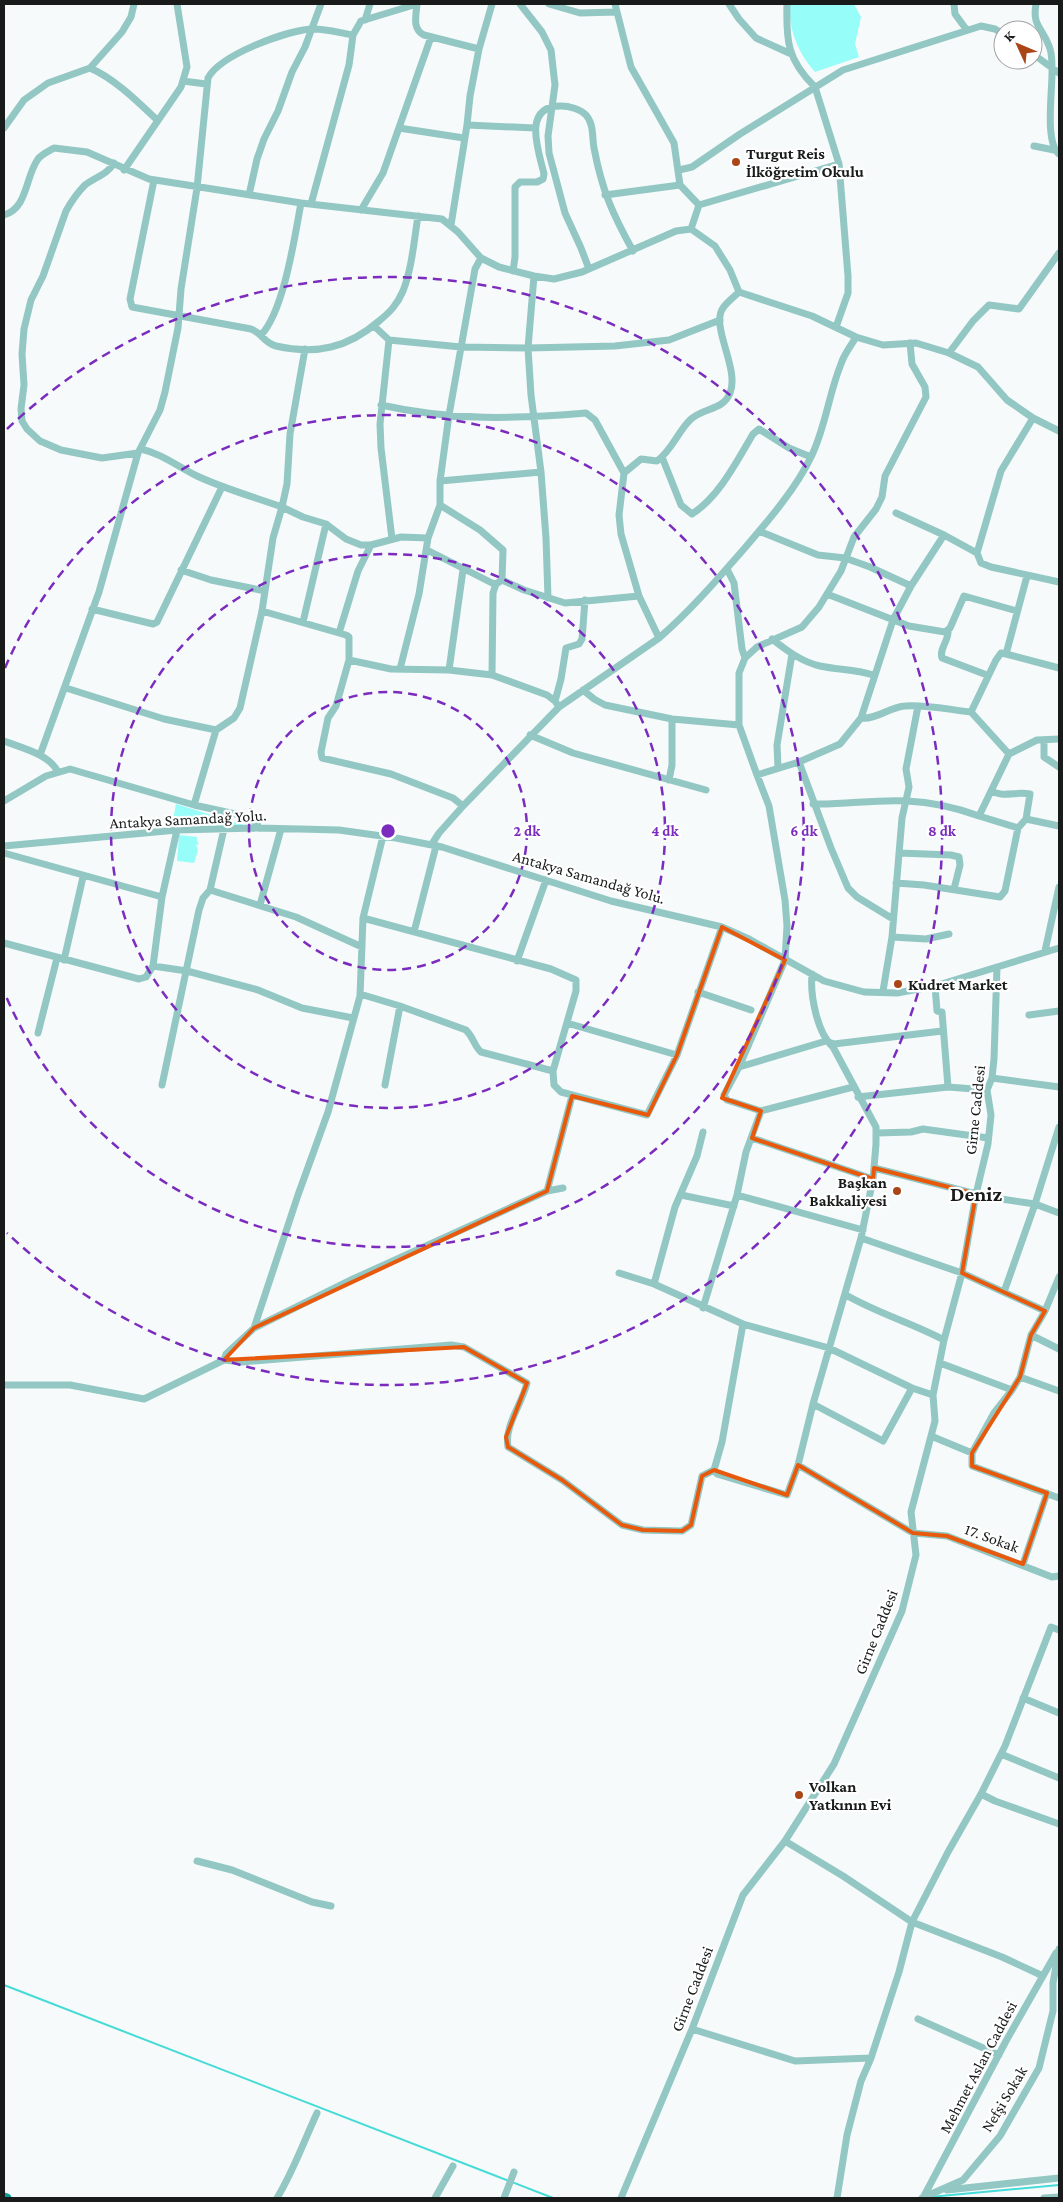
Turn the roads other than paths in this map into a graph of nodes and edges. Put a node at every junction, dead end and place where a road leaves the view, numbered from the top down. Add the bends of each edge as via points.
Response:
1 (134, 4) edge
2 (177, 4) edge
3 (321, 4) edge
4 (370, 4) edge
5 (417, 4) edge
6 (492, 4) edge
7 (520, 4) edge
8 (549, 4) edge
9 (615, 4) edge
10 (729, 4) edge
11 (787, 4) edge
12 (954, 4) edge
13 (1036, 4) edge
14 (617, 12) junction
15 (365, 20) junction
16 (311, 29) junction
17 (966, 29) junction
18 (993, 29) edge
19 (353, 34) junction
20 (431, 37) junction
21 (479, 48) junction
22 (789, 52) junction
23 (1043, 61) edge
24 (1052, 67) junction
25 (90, 68) junction
26 (1059, 73) edge
27 (184, 81) junction
28 (206, 84) junction
29 (815, 87) junction
30 (554, 107) junction
31 (157, 120) junction
32 (467, 125) junction
33 (4, 128) edge
34 (398, 128) junction
35 (535, 128) junction
36 (464, 138) junction
37 (1034, 146) dead end
38 (1057, 152) edge
39 (114, 164) junction
40 (839, 164) junction
41 (124, 170) junction
42 (679, 170) junction
43 (154, 180) junction
44 (680, 186) junction
45 (197, 188) junction
46 (249, 195) junction
47 (605, 195) junction
48 (301, 202) junction
49 (311, 204) junction
50 (699, 205) junction
51 (361, 210) junction
52 (4, 215) edge
53 (418, 216) junction
54 (451, 225) junction
55 (691, 229) junction
56 (633, 251) junction
57 (1059, 253) edge
58 (481, 258) junction
59 (589, 269) junction
60 (513, 271) junction
61 (534, 276) junction
62 (740, 292) junction
63 (178, 316) junction
64 (720, 320) junction
65 (374, 326) junction
66 (836, 327) junction
67 (261, 335) junction
68 (856, 337) junction
69 (389, 340) junction
70 (910, 343) junction
71 (461, 347) junction
72 (528, 348) junction
73 (305, 349) junction
74 (949, 353) junction
75 (381, 405) junction
76 (449, 415) junction
77 (534, 417) junction
78 (1033, 418) junction
79 (1059, 431) edge
80 (140, 451) junction
81 (662, 457) junction
82 (811, 457) junction
83 (541, 472) junction
84 (624, 473) junction
85 (440, 481) junction
86 (222, 487) junction
87 (440, 505) junction
88 (282, 507) junction
89 (896, 513) dead end
90 (326, 524) junction
91 (760, 531) junction
92 (944, 535) junction
93 (392, 538) junction
94 (428, 538) junction
95 (371, 545) junction
96 (426, 550) junction
97 (976, 554) junction
98 (845, 558) junction
99 (727, 569) junction
100 (181, 570) junction
101 (463, 570) junction
102 (1027, 576) junction
103 (499, 582) junction
104 (1059, 582) edge
105 (912, 586) junction
106 (265, 591) junction
107 (827, 594) junction
108 (638, 596) junction
109 (548, 598) junction
110 (585, 600) junction
111 (92, 609) junction
112 (262, 611) junction
113 (1017, 611) junction
114 (893, 620) junction
115 (303, 622) junction
116 (948, 631) junction
117 (339, 633) junction
118 (658, 638) junction
119 (772, 639) junction
120 (792, 654) junction
121 (1006, 654) junction
122 (745, 658) junction
123 (348, 660) junction
124 (1059, 668) edge
125 (400, 669) junction
126 (449, 670) junction
127 (492, 675) junction
128 (874, 675) junction
129 (988, 675) junction
130 (66, 688) junction
131 (583, 690) junction
132 (557, 704) junction
133 (918, 706) junction
134 (971, 712) junction
135 (860, 718) junction
136 (672, 719) junction
137 (739, 725) junction
138 (216, 730) junction
139 (530, 735) junction
140 (1059, 739) edge
141 (1044, 740) junction
142 (4, 741) edge
143 (1009, 754) junction
144 (40, 755) junction
145 (799, 762) junction
146 (1059, 767) edge
147 (778, 768) junction
148 (58, 772) junction
149 (757, 775) junction
150 (669, 780) junction
151 (706, 790) dead end
152 (991, 791) junction
153 (4, 801) edge
154 (907, 801) junction
155 (813, 804) junction
156 (194, 805) junction
157 (463, 806) junction
158 (979, 816) junction
159 (1026, 819) junction
160 (1059, 826) edge
161 (258, 828) junction
162 (1018, 828) junction
163 (224, 829) junction
164 (280, 829) junction
165 (177, 830) junction
166 (383, 836) junction
167 (434, 845) junction
168 (4, 846) edge
169 (4, 853) edge
170 (899, 853) junction
171 (83, 877) junction
172 (546, 880) junction
173 (896, 883) junction
174 (1059, 887) edge
175 (954, 889) junction
176 (210, 890) junction
177 (162, 897) junction
178 (260, 905) junction
179 (363, 918) junction
180 (893, 919) junction
181 (722, 927) junction
182 (414, 932) junction
183 (949, 934) dead end
184 (892, 937) junction
185 (4, 943) edge
186 (362, 947) junction
187 (1059, 948) edge
188 (1045, 951) junction
189 (60, 959) junction
190 (785, 960) junction
191 (517, 961) junction
192 (152, 966) junction
193 (997, 967) junction
194 (187, 971) junction
195 (812, 974) junction
196 (935, 986) junction
197 (883, 991) junction
198 (698, 992) junction
199 (360, 994) junction
200 (400, 1006) junction
201 (751, 1010) dead end
202 (1059, 1010) edge
203 (1029, 1015) dead end
204 (353, 1018) junction
205 (567, 1023) junction
206 (942, 1031) junction
207 (38, 1033) dead end
208 (826, 1041) junction
209 (677, 1055) junction
210 (739, 1067) junction
211 (552, 1071) junction
212 (992, 1078) junction
213 (162, 1085) dead end
214 (385, 1085) dead end
215 (948, 1086) junction
216 (853, 1087) junction
217 (1059, 1087) edge
218 (988, 1090) junction
219 (572, 1096) junction
220 (858, 1097) junction
221 (761, 1112) junction
222 (1059, 1127) edge
223 (703, 1132) dead end
224 (877, 1133) junction
225 (752, 1138) junction
226 (988, 1138) junction
227 (874, 1168) junction
228 (873, 1179) junction
229 (563, 1188) dead end
230 (547, 1191) junction
231 (976, 1194) junction
232 (681, 1195) junction
233 (738, 1196) junction
234 (1035, 1204) junction
235 (734, 1206) junction
236 (1059, 1213) edge
237 (863, 1230) junction
238 (861, 1238) junction
239 (619, 1273) dead end
240 (962, 1273) junction
241 (1059, 1277) edge
242 (654, 1284) junction
243 (1004, 1292) junction
244 (1056, 1294) edge
245 (846, 1295) junction
246 (703, 1308) junction
247 (1046, 1311) junction
248 (743, 1324) junction
249 (254, 1328) junction
250 (1031, 1335) junction
251 (944, 1340) junction
252 (829, 1348) junction
253 (1059, 1349) edge
254 (224, 1360) junction
255 (940, 1363) junction
256 (1020, 1377) junction
257 (4, 1385) edge
258 (912, 1388) junction
259 (1012, 1390) junction
260 (1059, 1391) edge
261 (933, 1395) junction
262 (813, 1404) junction
263 (931, 1436) junction
264 (972, 1453) junction
265 (798, 1465) junction
266 (714, 1470) junction
267 (1047, 1493) junction
268 (1059, 1495) edge
269 (913, 1533) junction
270 (1023, 1564) junction
271 (1059, 1576) edge
272 (1059, 1630) edge
273 (1023, 1698) junction
274 (1059, 1713) edge
275 (1001, 1754) junction
276 (1059, 1778) edge
277 (981, 1794) junction
278 (1059, 1824) edge
279 (785, 1840) junction
280 (197, 1862) dead end
281 (331, 1906) dead end
282 (912, 1922) junction
283 (1059, 1948) edge
284 (1043, 1976) junction
285 (918, 2019) dead end
286 (692, 2029) junction
287 (999, 2055) junction
288 (871, 2058) junction
289 (317, 2113) dead end
290 (452, 2166) dead end
291 (514, 2172) dead end
292 (1059, 2178) edge
293 (939, 2191) junction
294 (1059, 2196) edge
295 (277, 2198) edge
296 (435, 2198) edge
297 (504, 2198) edge
298 (621, 2198) edge
299 (837, 2198) edge
300 (922, 2198) edge
301 (1044, 2198) edge

1 - 25 street via 122,32
2 - 27 street via 187,67
3 - 16 street
4 - 15 street
5 - 15 street
5 - 20 street via 415,27 418,32
6 - 21 street
7 - 30 street via 542,32 551,50 555,77
8 - 14 street via 580,13
9 - 14 street
10 - 22 street via 756,38
11 - 22 street
12 - 17 street via 955,14
13 - 24 street via 1034,20 1050,46
14 - 42 street via 631,67 670,132
15 - 19 street
16 - 19 street
16 - 28 street via 243,51 214,70
16 - 46 street via 264,139
17 - 18 street via 981,26
17 - 29 street via 843,70
19 - 49 street via 348,65
20 - 21 street
20 - 34 street
21 - 32 street
22 - 29 street
23 - 24 street
24 - 26 street
24 - 38 street via 1051,119
25 - 31 street via 129,95
25 - 33 street via 48,82 24,100
27 - 28 street
27 - 31 street
28 - 45 street
29 - 40 street
29 - 42 street via 692,167
30 - 35 street via 542,114
30 - 47 street via 579,110 590,120
30 - 59 street via 548,136 549,153 565,213
31 - 41 street
32 - 35 street
32 - 36 street
34 - 36 street
34 - 51 street via 383,173
35 - 60 street via 544,174 543,179 537,182 520,182 515,187
36 - 54 street
37 - 38 street
39 - 41 street
39 - 52 street via 87,152 54,148 38,160 19,204
39 - 80 street via 109,171 86,185 71,202 32,300 22,340 24,385 20,413 30,432 55,448 98,457
40 - 50 street
40 - 66 street via 848,293
41 - 43 street
42 - 44 street
43 - 45 street
43 - 63 street via 130,303 134,309
44 - 47 street
44 - 50 street
45 - 46 street
45 - 63 street
46 - 48 street
47 - 56 street
48 - 49 street
48 - 67 street via 287,273 277,304
49 - 51 street
50 - 55 street
51 - 53 street
53 - 54 street via 442,219
53 - 65 street via 403,291 395,308
54 - 58 street
55 - 56 street via 676,231
55 - 62 street via 715,246
56 - 59 street
57 - 74 street via 1020,309 989,305 972,321
58 - 60 street
58 - 71 street via 474,269
59 - 61 street via 554,279
60 - 61 street
61 - 72 street
62 - 64 street via 722,309
62 - 66 street
63 - 67 street via 251,329
63 - 80 street via 172,362 160,410
64 - 72 street via 669,340 615,346
64 - 81 street via 733,381 730,394 721,406 691,419 668,454
65 - 69 street
65 - 73 street via 351,342 324,349
66 - 68 street
67 - 73 street via 275,346
68 - 70 street via 883,345
68 - 82 street via 841,363
69 - 71 street
69 - 75 street
70 - 74 street
70 - 98 street via 910,357 925,387 925,400 884,476 882,497 876,509 854,537
71 - 72 street
71 - 76 street
72 - 77 street
73 - 88 street via 290,434
74 - 78 street via 978,367 1007,400
75 - 76 street
75 - 93 street via 381,448
76 - 77 street
76 - 85 street
77 - 83 street
77 - 84 street via 586,413 595,420
78 - 79 street
78 - 97 street via 1001,471
80 - 86 street via 168,459
80 - 111 street
81 - 82 street via 681,506 692,514 720,485 759,429 789,448
81 - 84 street via 657,461 641,459
82 - 91 street
83 - 85 street
83 - 109 street
84 - 108 street via 619,515 621,534
85 - 87 street
86 - 88 street
86 - 100 street
87 - 94 street
87 - 103 street via 480,530 503,550
88 - 90 street
88 - 106 street via 273,538
89 - 92 street
90 - 95 street via 353,544
90 - 115 street
91 - 98 street via 818,555
91 - 99 street
92 - 97 street
92 - 105 street
93 - 94 street
93 - 95 street
94 - 96 street
95 - 117 street via 358,571
96 - 101 street
96 - 125 street via 419,594
97 - 102 street via 981,563
98 - 105 street
98 - 107 street
99 - 118 street
99 - 122 street via 734,584
100 - 106 street
100 - 111 street via 156,623
101 - 103 street
101 - 126 street
102 - 104 street
102 - 113 street
103 - 109 street
103 - 127 street via 493,593
105 - 114 street
106 - 112 street
107 - 114 street
107 - 119 street via 802,627
108 - 110 street
108 - 118 street
109 - 110 street via 566,603
110 - 132 street via 582,639 579,644 566,648
111 - 130 street
112 - 115 street
112 - 138 street via 240,708 234,718
113 - 116 street via 965,596
113 - 121 street
114 - 116 street via 915,628
114 - 128 street
115 - 117 street
116 - 129 street via 940,654 942,658
117 - 123 street via 349,638
118 - 131 street
119 - 120 street
119 - 122 street
120 - 128 street via 818,665
120 - 147 street via 777,745
121 - 124 street
121 - 129 street via 1001,654
122 - 137 street via 739,673
123 - 125 street
123 - 157 street via 336,706 328,718 322,758 391,774 453,798
125 - 126 street
126 - 127 street
127 - 132 street via 547,695
128 - 135 street
129 - 134 street
130 - 138 street via 164,719
130 - 144 street
131 - 132 street
131 - 136 street via 605,705
132 - 139 street
133 - 134 street
133 - 135 street via 906,705 866,719
133 - 154 street via 906,769
134 - 143 street
135 - 145 street via 840,744
136 - 137 street
136 - 150 street
137 - 149 street
138 - 156 street
139 - 150 street via 573,753
139 - 157 street
140 - 141 street
141 - 143 street via 1037,740
141 - 146 street via 1044,757
142 - 144 street
143 - 152 street
144 - 148 street
145 - 147 street
145 - 155 street
147 - 149 street
148 - 153 street
148 - 156 street via 70,769
149 - 190 street via 769,806 785,900
150 - 151 street
152 - 158 street
152 - 159 street via 998,795 1030,794
154 - 155 street
154 - 158 street via 964,810
154 - 170 street
155 - 180 street via 848,888
156 - 161 street via 249,817
157 - 167 street via 439,833
158 - 162 street
159 - 160 street
159 - 162 street
161 - 163 street, Antakya Samandağ Yolu.
161 - 164 street, Antakya Samandağ Yolu.
162 - 175 street via 1005,891 1000,898
163 - 165 street, Antakya Samandağ Yolu.
163 - 176 street
164 - 166 street, Antakya Samandağ Yolu. via 339,830
164 - 178 street
165 - 168 street, Antakya Samandağ Yolu.
165 - 177 street
166 - 167 street, Antakya Samandağ Yolu.
166 - 179 street
167 - 172 street, Antakya Samandağ Yolu.
167 - 182 street
169 - 171 street
170 - 173 street
170 - 175 street via 959,857
171 - 177 street
171 - 189 street
172 - 181 street, Antakya Samandağ Yolu. via 611,901
172 - 191 street
173 - 175 street
173 - 180 street
174 - 188 street
176 - 178 street
176 - 194 street via 199,910
177 - 192 street
178 - 186 street via 296,917
179 - 182 street
179 - 186 street
180 - 184 street
181 - 190 street, Antakya Samandağ Yolu.
181 - 198 street
182 - 191 street
183 - 184 street via 926,939
184 - 197 street
185 - 189 street
186 - 199 street
187 - 188 street, Antakya Samandağ Yolu.
188 - 193 street, Antakya Samandağ Yolu.
189 - 192 street via 139,979 146,977
189 - 207 street
190 - 195 street, Antakya Samandağ Yolu.
190 - 210 street
191 - 205 street via 551,969 576,980
192 - 194 street
193 - 196 street, Antakya Samandağ Yolu.
193 - 212 street, Girne Caddesi
194 - 204 street via 258,990 302,1008
194 - 213 street
195 - 197 street, Antakya Samandağ Yolu. via 824,981 864,992
195 - 208 street via 812,1001
196 - 197 street, Antakya Samandağ Yolu. via 897,993
196 - 206 street via 937,1011 942,1012
198 - 201 street
198 - 209 street
199 - 200 street
199 - 204 street
200 - 211 street via 466,1030 482,1052
200 - 214 street
202 - 203 street
204 - 249 street via 328,1112
205 - 209 street
205 - 211 street
206 - 208 street via 834,1044
206 - 215 street
208 - 210 street
208 - 216 street via 834,1047
209 - 219 street via 647,1115
210 - 221 street via 724,1095 727,1100
211 - 219 street via 554,1085
212 - 217 street
212 - 218 street, Girne Caddesi
215 - 218 street
215 - 220 street
216 - 220 street
216 - 221 street
218 - 226 street, Girne Caddesi via 991,1115
219 - 230 street
220 - 224 street
221 - 225 street
222 - 234 street
223 - 232 street
224 - 226 street via 923,1129
224 - 227 street
225 - 228 street
225 - 233 street via 746,1152
226 - 231 street, Girne Caddesi
227 - 228 street
227 - 231 street
228 - 237 street
229 - 230 street
230 - 249 street
231 - 234 street
231 - 240 street, Girne Caddesi
232 - 235 street
232 - 242 street
233 - 235 street
233 - 237 street
234 - 236 street
234 - 243 street
235 - 246 street
237 - 238 street
238 - 240 street
238 - 245 street
239 - 242 street
240 - 243 street
240 - 251 street, Girne Caddesi
241 - 244 street
242 - 246 street
243 - 247 street
244 - 247 street
245 - 251 street
245 - 252 street
246 - 248 street
247 - 250 street
248 - 252 street
248 - 266 street
249 - 254 street via 226,1354
250 - 253 street
250 - 256 street
251 - 255 street, Girne Caddesi
252 - 258 street
252 - 262 street
254 - 257 street via 144,1399 70,1385
254 - 266 street via 242,1362 451,1345 464,1347 526,1383 524,1398 506,1437 508,1447 562,1480 622,1525 643,1530 682,1531 690,1525 702,1476
255 - 259 street
255 - 261 street, Girne Caddesi
256 - 259 street
256 - 260 street
258 - 261 street
258 - 262 street via 883,1441
259 - 264 street via 994,1413
261 - 263 street, Girne Caddesi via 935,1421
262 - 265 street
263 - 264 street
263 - 269 street, Girne Caddesi via 911,1512
264 - 267 street via 972,1466
265 - 266 street via 787,1495
265 - 269 street
267 - 268 street
267 - 270 street
269 - 270 street, 17. Sokak via 947,1536
269 - 279 street, Girne Caddesi via 916,1555 902,1612 834,1764
270 - 271 street, 17. Sokak via 1052,1577
272 - 273 street via 1051,1627
273 - 274 street
273 - 275 street
275 - 276 street
275 - 277 street
277 - 278 street
277 - 282 street
279 - 282 street
279 - 286 street, Girne Caddesi via 743,1895
280 - 281 street via 232,1870 312,1902
282 - 284 street
282 - 288 street
283 - 284 street, Mehmet Aslan Caddesi
283 - 293 street, Nefşi Sokak via 1052,2011 1039,2068 1000,2136 963,2180
284 - 287 street, Mehmet Aslan Caddesi
285 - 287 street
286 - 288 street via 795,2061
286 - 298 street, Girne Caddesi
287 - 300 street, Mehmet Aslan Caddesi
288 - 299 street via 861,2081 847,2135
289 - 295 street via 289,2179
290 - 296 street
291 - 297 street
292 - 293 street
293 - 300 street, Nefşi Sokak
294 - 301 street

